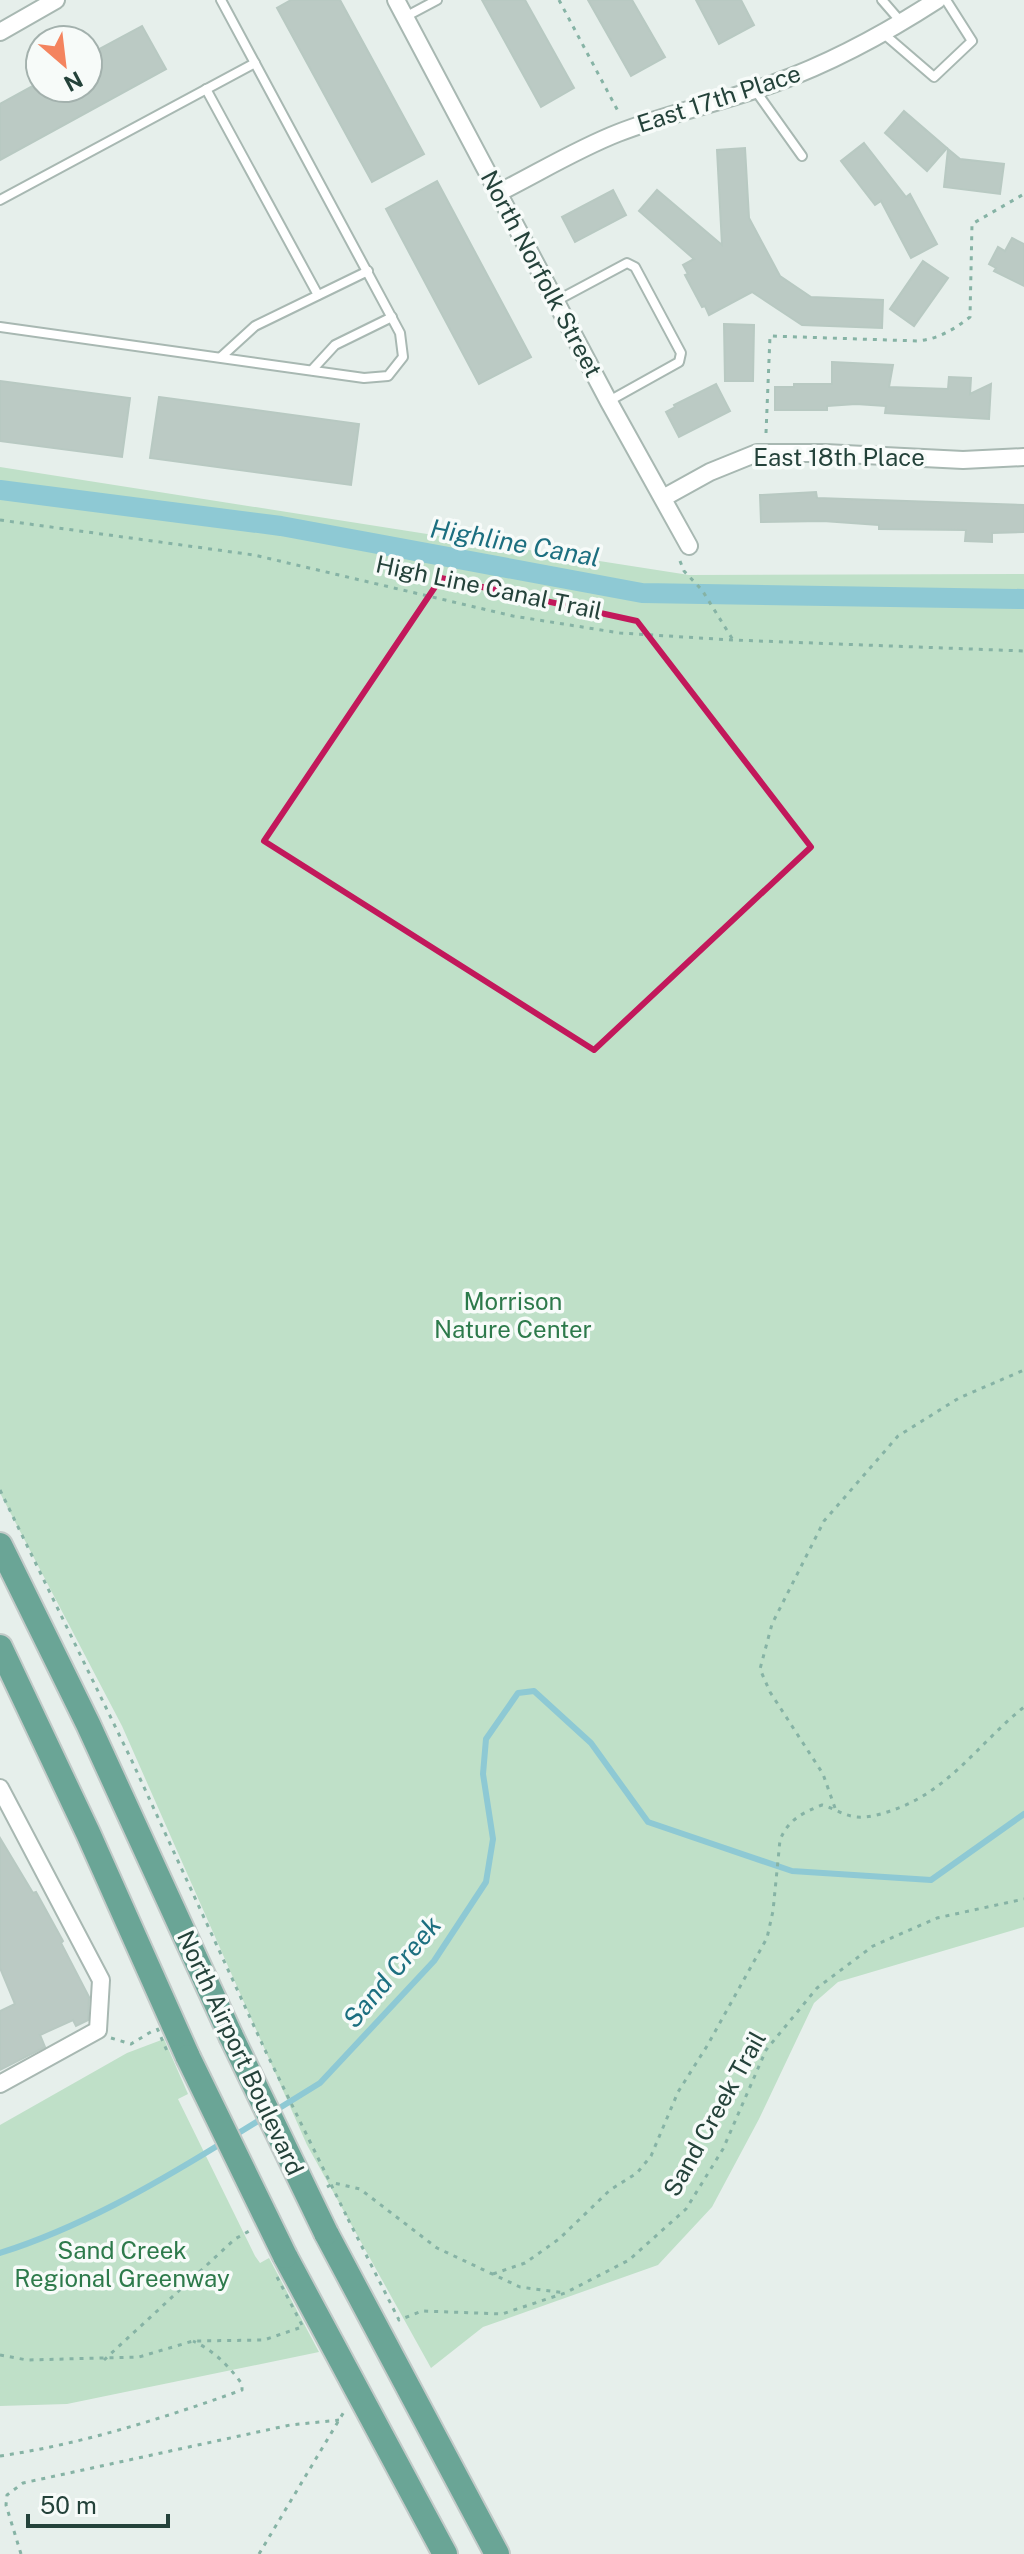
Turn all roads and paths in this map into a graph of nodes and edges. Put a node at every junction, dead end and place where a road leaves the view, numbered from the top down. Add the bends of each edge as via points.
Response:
1 (56, 0) edge
2 (221, 0) edge
3 (396, 0) edge
4 (437, 0) edge
5 (559, 0) edge
6 (882, 0) edge
7 (937, 0) edge
8 (946, 0) edge
9 (405, 17) junction
10 (902, 23) junction
11 (0, 32) edge
12 (883, 33) junction
13 (255, 63) junction
14 (206, 89) junction
15 (755, 89) junction
16 (619, 114) dead end
17 (802, 156) dead end
18 (498, 193) junction
19 (1024, 194) edge
20 (0, 200) edge
21 (368, 271) junction
22 (318, 295) junction
23 (556, 301) junction
24 (392, 317) junction
25 (0, 327) edge
26 (221, 357) junction
27 (312, 370) junction
28 (609, 402) junction
29 (766, 433) dead end
30 (1024, 457) edge
31 (663, 498) junction
32 (0, 520) edge
33 (688, 545) joint
34 (733, 640) junction
35 (1024, 651) edge
36 (1024, 1370) edge
37 (0, 1490) edge
38 (0, 1545) edge
39 (0, 1647) edge
40 (1024, 1707) edge
41 (0, 1788) edge
42 (835, 1808) junction
43 (1024, 1898) edge
44 (157, 2028) dead end
45 (116, 2041) dead end
46 (0, 2084) edge
47 (493, 2274) dead end
48 (303, 2327) dead end
49 (193, 2341) junction
50 (0, 2355) edge
51 (347, 2407) dead end
52 (339, 2420) junction
53 (0, 2456) edge
54 (21, 2554) edge
55 (259, 2554) edge
56 (445, 2554) edge
57 (497, 2554) edge

1 - 11 street
2 - 13 lane
3 - 9 street, North Norfolk Street
4 - 9 lane
5 - 16 path
6 - 10 lane
7 - 10 street, East 17th Place
8 - 12 lane via 972,41 934,77
9 - 18 street, North Norfolk Street
10 - 12 street, East 17th Place
12 - 15 street, East 17th Place via 813,68
13 - 14 lane
13 - 21 lane
14 - 20 lane
14 - 22 lane
15 - 17 lane
15 - 18 street, East 17th Place via 615,134
18 - 23 street, North Norfolk Street
19 - 29 path via 972,224 970,317 958,326 918,341 770,336
21 - 22 lane
21 - 24 lane
22 - 26 lane via 255,326
23 - 28 street, North Norfolk Street
23 - 28 lane via 627,263 635,267 681,353 679,362
24 - 27 lane via 335,345
24 - 27 lane via 403,357 388,376
25 - 26 lane
26 - 27 lane
28 - 31 street, North Norfolk Street
30 - 31 street, East 18th Place via 757,453
31 - 33 street, North Norfolk Street
32 - 34 path, High Line Canal Trail via 254,555 513,616 620,633
33 - 34 path via 680,553 680,563
34 - 35 path, High Line Canal Trail
36 - 42 path via 959,1398 898,1436 824,1521 772,1624 760,1669 823,1774
37 - 43 path, Sand Creek Trail, bridge via 399,2320 422,2311 502,2314 565,2293 629,2260 686,2209 723,2149 766,2050 817,1988 873,1946 937,1918
38 - 57 main road, North Airport Boulevard, bridge via 326,2233
39 - 56 main road, North Airport Boulevard, bridge via 285,2256
40 - 42 path via 945,1783 923,1797 860,1818
41 - 46 street via 101,1980 98,2030
42 - 47 path via 822,1805 807,1811 784,1829 767,1938 678,2092 651,2156 559,2239 525,2263
44 - 45 path via 131,2044
48 - 49 path via 264,2340
49 - 50 path via 139,2357 104,2360
49 - 53 path via 222,2361 242,2390 94,2436
51 - 52 path
52 - 54 path via 290,2425 23,2483 7,2495 6,2505
52 - 55 path

